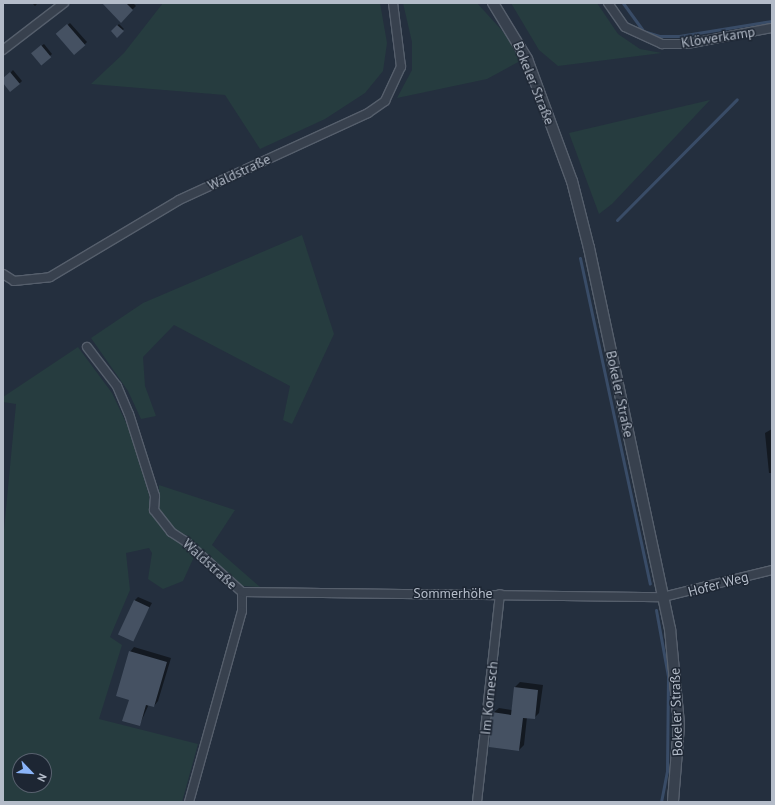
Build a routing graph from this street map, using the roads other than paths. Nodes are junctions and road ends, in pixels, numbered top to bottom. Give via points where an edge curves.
1 (64, 3) edge
2 (393, 3) edge
3 (493, 3) edge
4 (608, 3) edge
5 (772, 28) edge
6 (3, 50) edge
7 (3, 274) edge
8 (87, 347) dead end
9 (772, 570) edge
10 (242, 592) junction
11 (500, 594) junction
12 (663, 597) junction
13 (189, 802) edge
14 (477, 802) edge
15 (672, 802) edge

1 - 6 street
2 - 7 street, Waldstraße via 401,67 385,101 368,113 179,200 50,277 14,281
3 - 12 street, Bokeler Straße via 527,59 579,203
4 - 5 street, Klöwerkamp via 625,27 662,44 688,44
8 - 10 street, Waldstraße via 117,386 155,496 154,510 171,532 186,541
9 - 12 street, Hofer Weg
10 - 11 street, Sommerhöhe
10 - 13 street, Waldstraße via 242,611
11 - 12 street, Sommerhöhe
11 - 14 street, Im Kornesch
12 - 15 street, Bokeler Straße via 679,718

